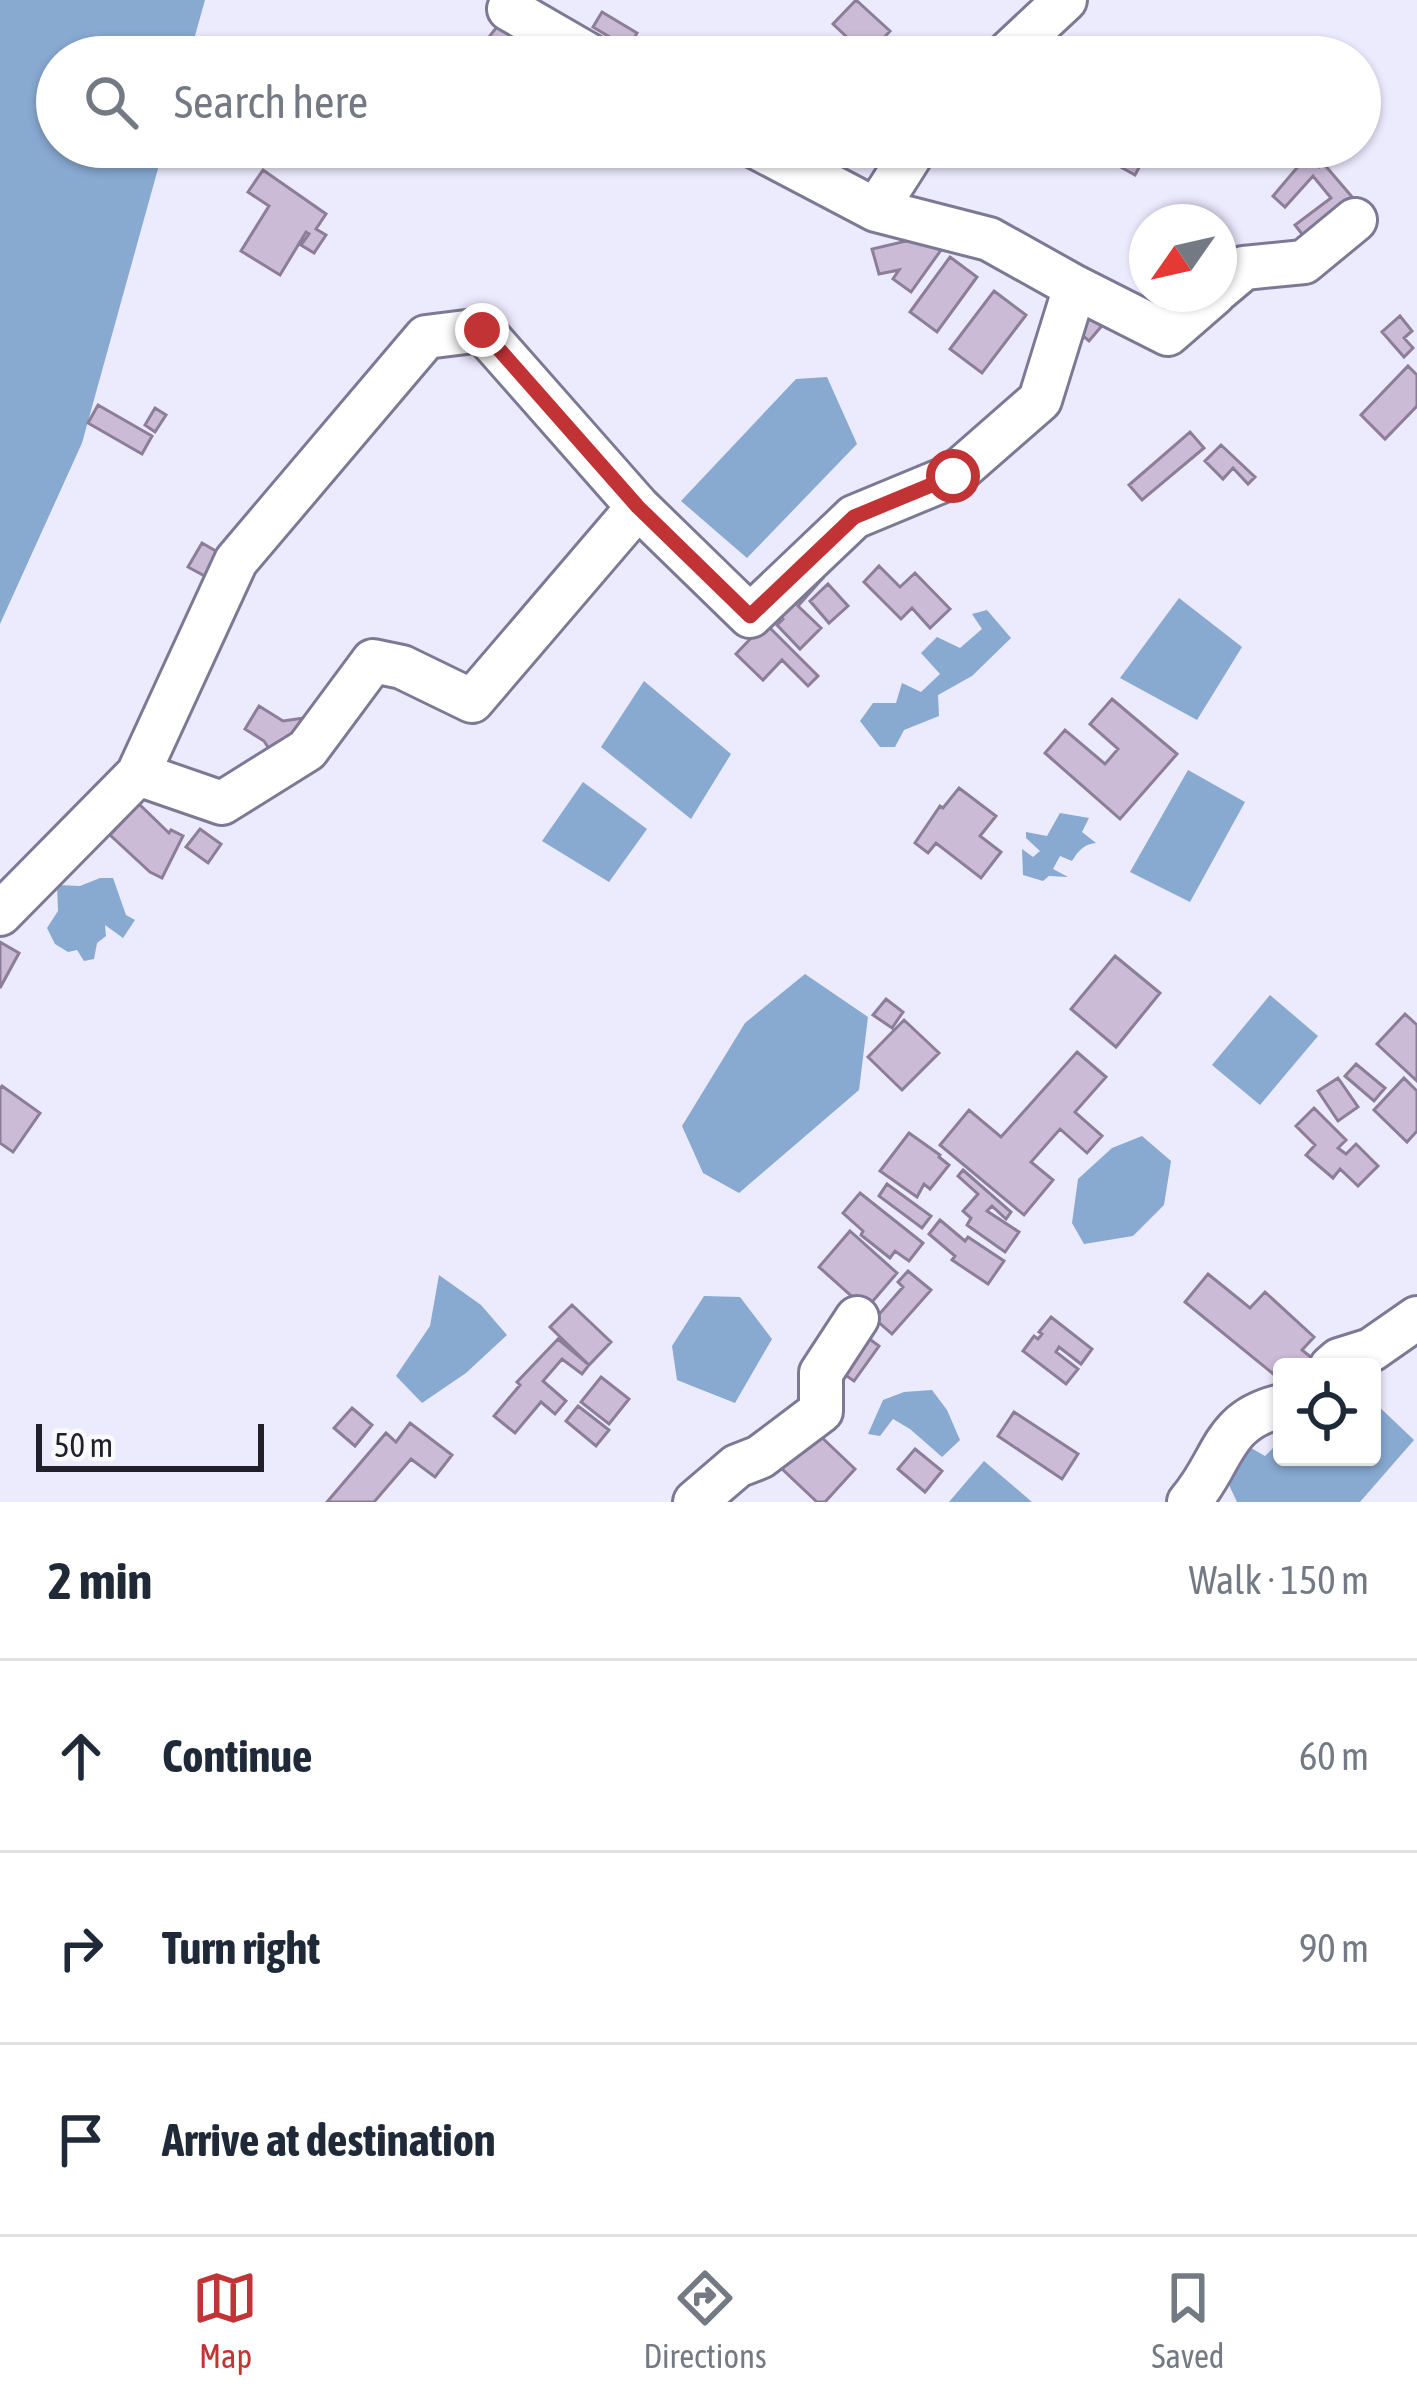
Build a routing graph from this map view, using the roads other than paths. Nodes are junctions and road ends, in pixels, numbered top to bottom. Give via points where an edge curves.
1 (1065, 0) edge
2 (509, 9) dead end
3 (556, 36) edge
4 (1026, 36) edge
5 (795, 168) edge
6 (903, 168) edge
7 (876, 211) junction
8 (1355, 220) dead end
9 (1237, 274) edge
10 (1075, 287) junction
11 (1193, 312) edge
12 (638, 507) junction
13 (139, 774) junction
14 (0, 914) edge
15 (857, 1318) dead end
16 (1417, 1318) edge
17 (1345, 1358) edge
18 (1273, 1408) edge
19 (695, 1502) edge
20 (1189, 1502) edge

1 - 4 street
2 - 3 street
5 - 7 street
6 - 7 street
7 - 10 street via 989,238
8 - 9 street via 1304,262
10 - 11 street via 1168,334
10 - 12 street via 1040,400 953,476 854,517 750,616
12 - 13 street via 472,701 373,661 307,750 222,803
12 - 13 street via 482,330 426,337 236,561
13 - 14 street
15 - 19 street via 821,1373 820,1411
16 - 17 street
18 - 20 street via 1233,1429

